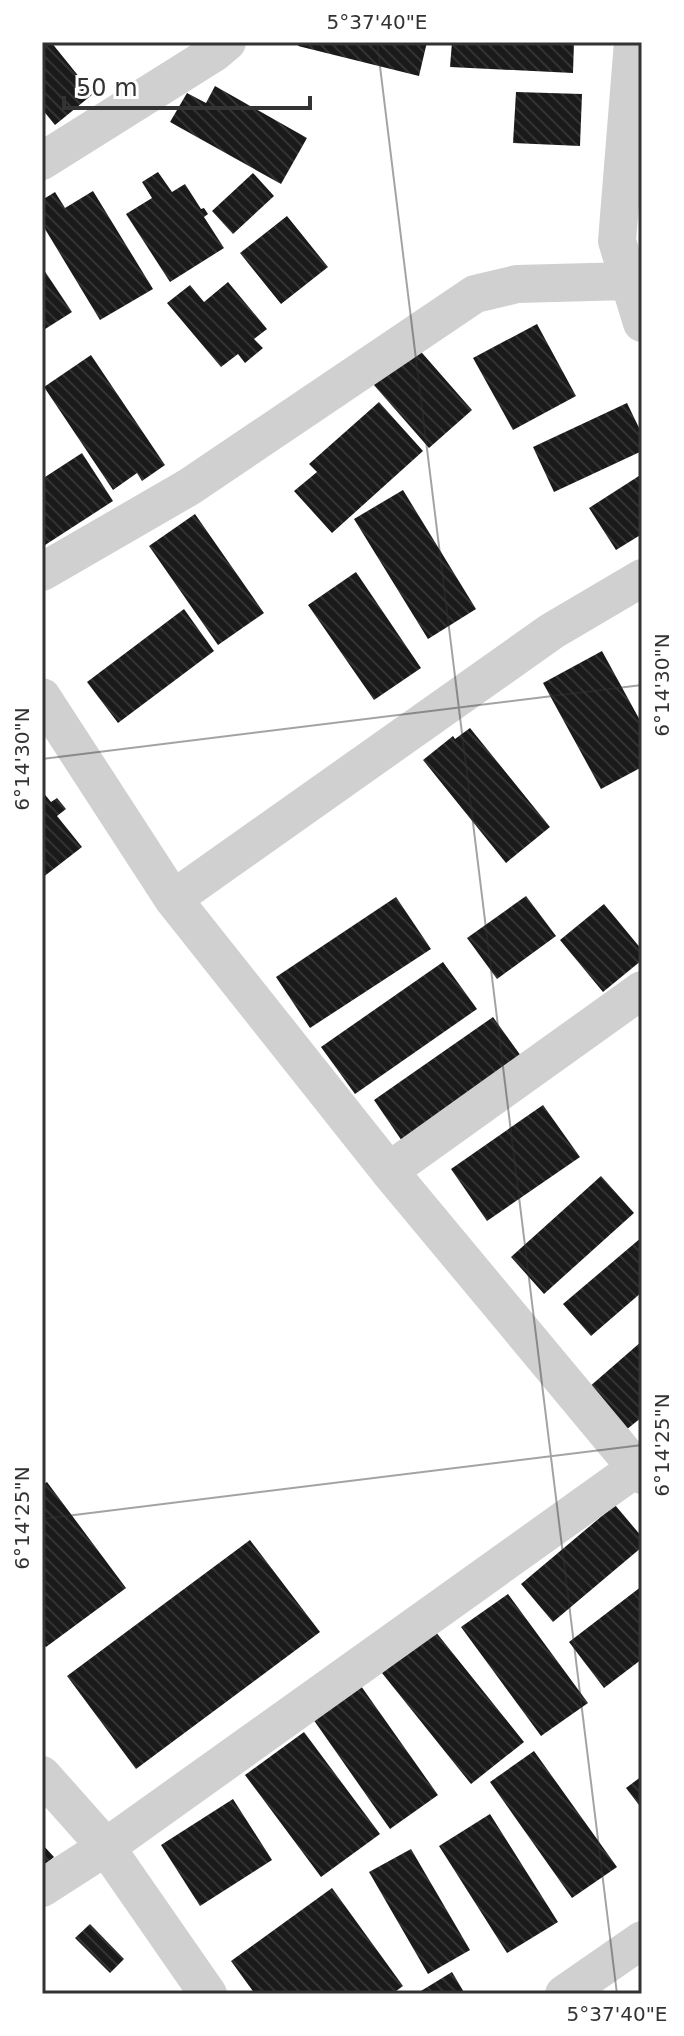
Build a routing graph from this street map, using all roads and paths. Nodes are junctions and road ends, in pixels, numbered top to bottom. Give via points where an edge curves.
1 (227, 42) edge
2 (633, 42) edge
3 (42, 161) edge
4 (629, 281) junction
5 (642, 323) edge
6 (42, 572) edge
7 (642, 578) edge
8 (42, 697) edge
9 (173, 899) junction
10 (642, 990) edge
11 (389, 1171) junction
12 (640, 1469) edge
13 (42, 1775) edge
14 (106, 1847) junction
15 (42, 1888) edge
16 (642, 1940) edge
17 (208, 1994) edge
18 (564, 1994) edge

1 - 3 street
2 - 4 street via 617,241
4 - 5 street
4 - 6 street via 517,284 475,294 189,487
7 - 9 street via 552,631
8 - 9 street
9 - 11 street
10 - 11 street
11 - 12 street
12 - 14 street
13 - 14 street
14 - 15 street
14 - 17 street
16 - 18 street

